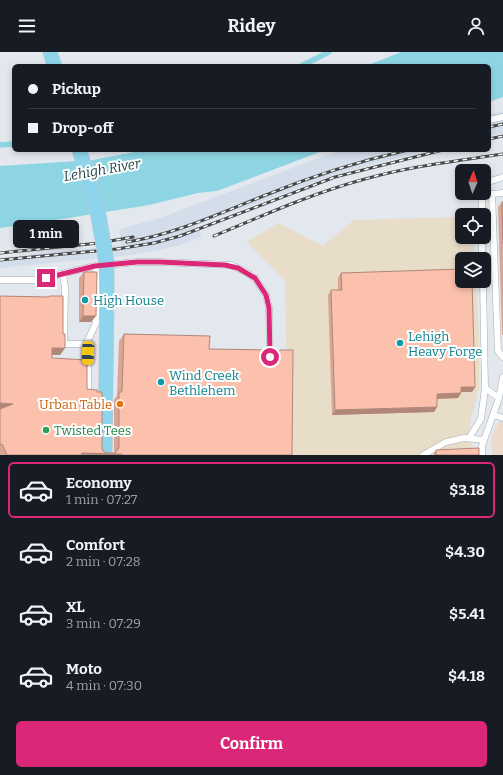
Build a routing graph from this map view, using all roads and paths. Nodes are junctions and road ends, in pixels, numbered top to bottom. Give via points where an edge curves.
1 (47, 52) edge
2 (53, 52) edge
3 (50, 64) edge
4 (57, 64) edge
5 (503, 117) edge
6 (491, 120) edge
7 (77, 152) edge
8 (84, 152) edge
9 (503, 177) edge
10 (491, 181) edge
11 (503, 193) edge
12 (492, 194) joint
13 (95, 266) junction
14 (63, 274) junction
15 (0, 280) edge
16 (482, 288) edge
17 (88, 344) junction
18 (270, 357) edge
19 (503, 357) edge
20 (80, 363) edge
21 (87, 363) junction
22 (503, 377) edge
23 (485, 388) junction
24 (88, 392) edge
25 (499, 398) junction
26 (493, 415) junction
27 (503, 418) edge
28 (470, 438) junction
29 (484, 440) junction
30 (102, 455) edge
31 (108, 455) edge
32 (423, 455) edge
33 (482, 455) edge

1 - 3 main road
2 - 4 main road
5 - 6 street
7 - 30 main road, bridge via 95,216 103,263
8 - 31 main road, bridge via 102,215 110,262
9 - 10 street
11 - 12 street
12 - 19 street via 498,351
13 - 14 street
13 - 17 street via 96,323
13 - 18 street via 160,262 225,265 246,272 258,282 266,295
14 - 15 street via 36,280
14 - 17 street via 64,344
16 - 23 street
17 - 21 street
20 - 21 street
21 - 24 street
22 - 25 street
23 - 25 street
23 - 28 street via 481,419
25 - 26 street
26 - 27 street
26 - 29 street
28 - 29 street
28 - 32 street via 446,442
29 - 33 street

